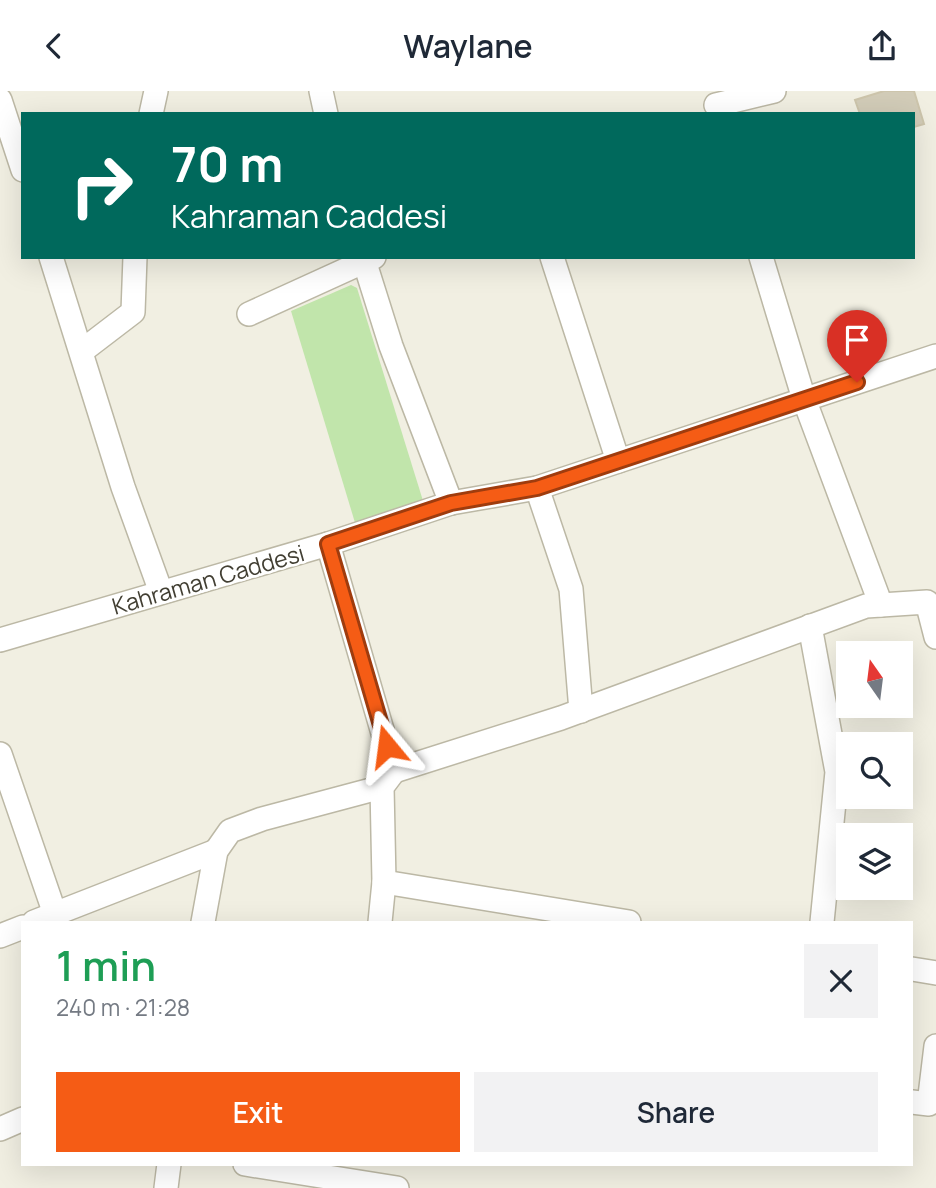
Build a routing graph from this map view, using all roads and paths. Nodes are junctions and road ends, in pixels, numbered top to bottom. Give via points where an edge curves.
1 (156, 91) edge
2 (321, 91) edge
3 (774, 91) edge
4 (0, 100) edge
5 (716, 103) edge
6 (151, 112) edge
7 (326, 112) edge
8 (21, 164) edge
9 (52, 259) edge
10 (135, 259) edge
11 (365, 259) edge
12 (367, 259) edge
13 (553, 259) edge
14 (762, 259) edge
15 (249, 314) dead end
16 (82, 351) junction
17 (936, 356) edge
18 (804, 398) junction
19 (618, 461) junction
20 (537, 488) junction
21 (451, 503) junction
22 (328, 544) junction
23 (161, 592) junction
24 (881, 605) junction
25 (810, 627) junction
26 (2, 632) edge
27 (936, 637) edge
28 (580, 711) junction
29 (0, 754) edge
30 (388, 779) junction
31 (216, 851) junction
32 (384, 882) junction
33 (55, 914) junction
34 (37, 921) edge
35 (203, 921) edge
36 (380, 921) edge
37 (623, 921) edge
38 (822, 921) edge
39 (21, 928) edge
40 (0, 936) edge
41 (913, 969) edge
42 (936, 973) edge
43 (936, 1046) edge
44 (913, 1102) edge
45 (21, 1120) edge
46 (0, 1129) edge
47 (169, 1166) edge
48 (261, 1166) edge
49 (354, 1178) edge
50 (166, 1188) edge
51 (397, 1188) edge

1 - 6 street
2 - 7 street
3 - 5 street
4 - 8 street
9 - 16 street
10 - 16 street via 133,312
11 - 15 street
12 - 21 street via 391,346
13 - 19 street
14 - 18 street
16 - 23 street
17 - 18 street, Kahraman Caddesi
18 - 19 street, Kahraman Caddesi
18 - 24 street
19 - 20 street, Kahraman Caddesi
20 - 21 street, Kahraman Caddesi
20 - 28 street via 571,589
21 - 22 street, Kahraman Caddesi
22 - 23 street, Kahraman Caddesi
22 - 30 street
23 - 26 street, Kahraman Caddesi
24 - 25 street
24 - 27 street via 928,602
25 - 28 street
25 - 38 street via 837,772
28 - 30 street
29 - 33 street
30 - 31 street via 230,831
30 - 32 street
31 - 33 street
31 - 35 street
32 - 36 street
32 - 37 street
33 - 34 street
39 - 40 street
41 - 42 street
43 - 44 street via 929,1104
45 - 46 street
47 - 50 street
48 - 49 street
49 - 51 street

